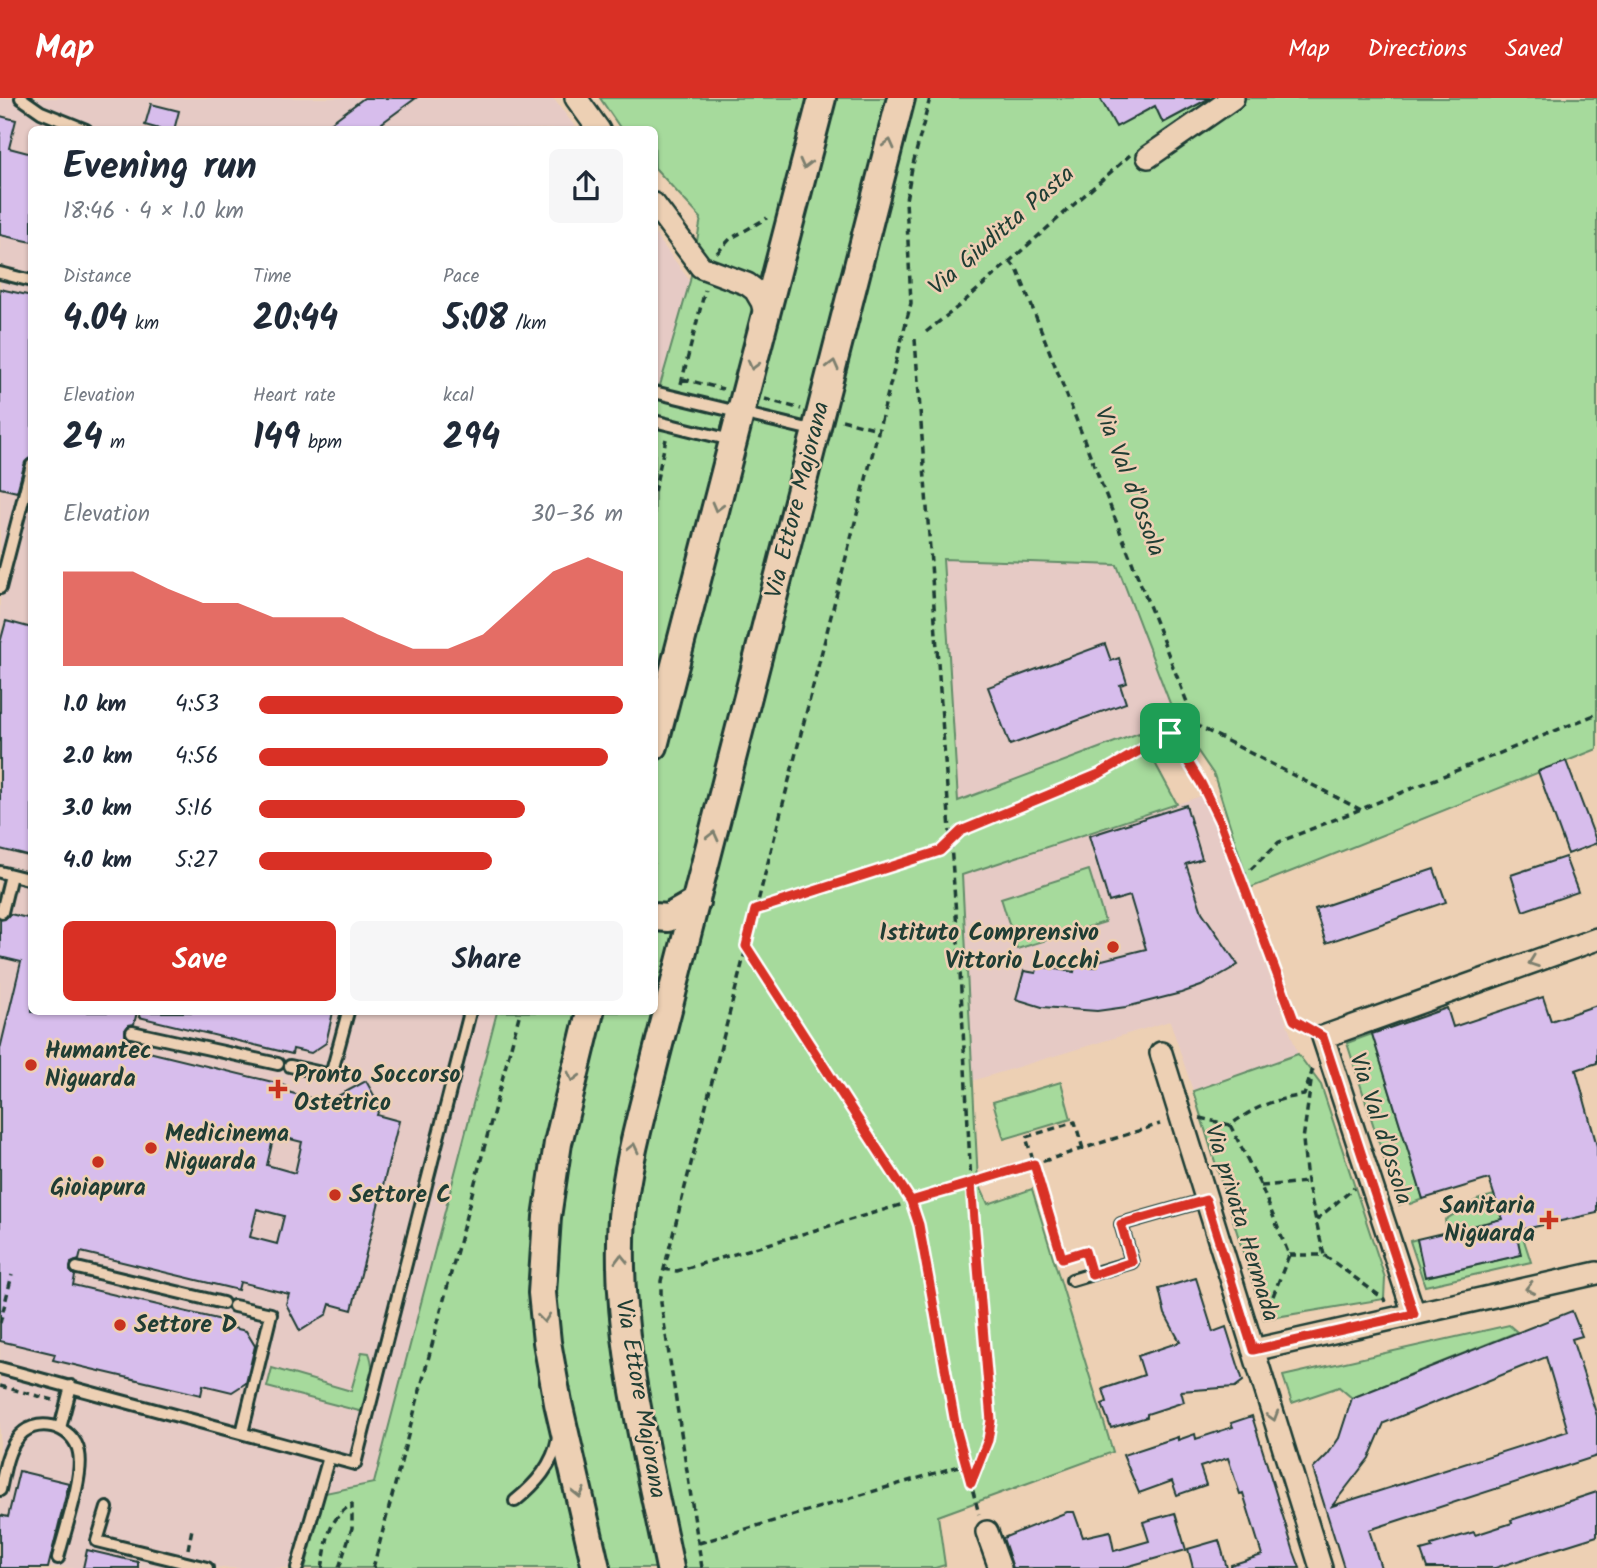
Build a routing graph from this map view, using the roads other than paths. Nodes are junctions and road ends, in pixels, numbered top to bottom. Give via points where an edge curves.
1 (21, 98) edge
2 (576, 98) edge
3 (822, 98) edge
4 (901, 98) edge
5 (1233, 98) edge
6 (76, 126) edge
7 (596, 126) edge
8 (1148, 157) dead end
9 (658, 209) edge
10 (780, 261) junction
11 (0, 273) edge
12 (28, 280) edge
13 (738, 281) junction
14 (766, 317) junction
15 (660, 393) edge
16 (743, 401) junction
17 (658, 422) edge
18 (818, 423) junction
19 (734, 440) junction
20 (28, 479) edge
21 (3, 566) edge
22 (0, 588) edge
23 (658, 731) edge
24 (5, 874) edge
25 (28, 879) edge
26 (696, 902) junction
27 (2, 912) dead end
28 (658, 917) edge
29 (1597, 939) edge
30 (347, 1015) edge
31 (469, 1015) edge
32 (589, 1015) edge
33 (132, 1032) dead end
34 (1161, 1053) dead end
35 (1206, 1200) junction
36 (77, 1268) dead end
37 (1597, 1273) edge
38 (1072, 1280) dead end
39 (1414, 1314) junction
40 (1253, 1350) junction
41 (0, 1368) edge
42 (71, 1386) junction
43 (562, 1422) junction
44 (60, 1428) junction
45 (242, 1433) junction
46 (5, 1449) edge
47 (330, 1457) junction
48 (0, 1490) edge
49 (514, 1501) dead end
50 (107, 1508) dead end
51 (987, 1532) road end
52 (58, 1558) dead end
53 (207, 1568) edge
54 (297, 1568) edge
55 (596, 1568) edge
56 (670, 1568) edge
57 (1000, 1568) edge
58 (1321, 1568) edge

1 - 6 lane
2 - 7 street
3 -> 10 street
18 -> 4 street, Via Ettore Majorana
5 - 8 street
9 - 13 street via 701,267
10 - 13 street via 768,277
10 - 14 street
11 - 12 lane
13 - 14 street via 755,290
14 -> 16 street
15 - 16 lane
16 - 18 lane
16 - 19 street
17 - 19 lane
26 -> 18 street, Via Ettore Majorana
19 -> 23 street
20 - 21 lane
21 - 22 lane
24 - 25 lane
24 - 27 lane
26 - 28 street via 668,918
56 -> 26 street, Via Ettore Majorana via 627,1343 621,1246 632,1150
29 -> 39 street, Via Val d'Ossola via 1323,1037
30 - 33 lane via 331,1075
31 - 47 lane via 355,1464
32 -> 43 street via 558,1143 547,1217 542,1293
34 - 35 street, Via privata Hermada
35 - 38 lane via 1121,1224 1132,1262
35 - 40 street, Via privata Hermada
36 - 45 lane via 271,1314
37 -> 39 street
39 - 40 street
40 -> 58 street, Via privata Hermada
41 - 42 lane
42 - 44 lane
42 - 45 lane
43 - 49 lane via 555,1453 536,1483
43 -> 55 street
44 - 46 lane via 30,1428
44 - 52 lane via 72,1437 79,1452 79,1470
45 - 47 lane
46 - 48 lane
47 - 54 lane
50 - 53 lane via 97,1541
51 - 57 street

